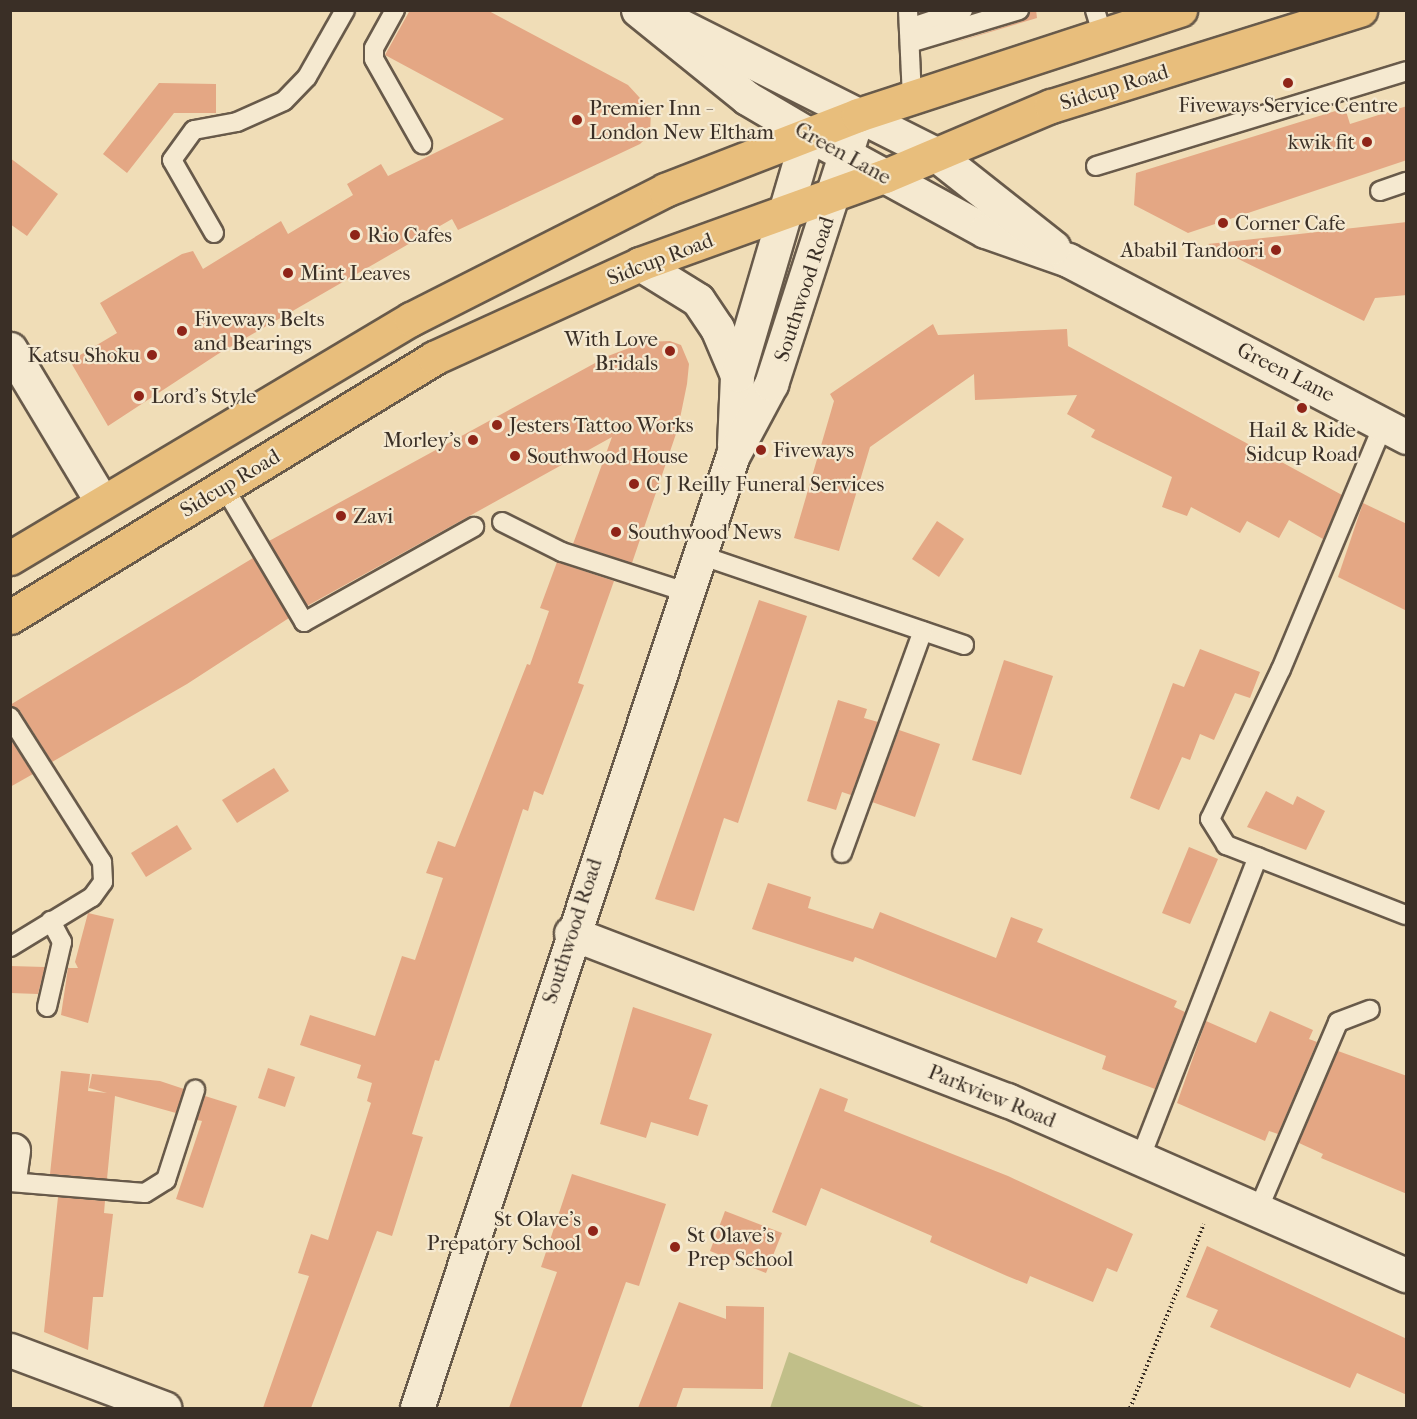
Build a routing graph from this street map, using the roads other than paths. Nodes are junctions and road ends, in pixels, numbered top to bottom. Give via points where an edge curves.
1 (345, 10) edge
2 (395, 10) edge
3 (638, 10) edge
4 (647, 10) edge
5 (963, 10) edge
6 (1180, 10) edge
7 (1360, 10) edge
8 (1015, 11) edge
9 (909, 21) edge
10 (1098, 22) edge
11 (1407, 71) edge
12 (912, 96) junction
13 (858, 115) junction
14 (808, 134) junction
15 (422, 144) dead end
16 (934, 153) junction
17 (847, 155) junction
18 (1096, 166) dead end
19 (885, 176) junction
20 (1407, 182) edge
21 (1380, 191) dead end
22 (835, 194) junction
23 (784, 212) junction
24 (214, 233) dead end
25 (1068, 260) junction
26 (640, 264) junction
27 (10, 349) edge
28 (737, 375) junction
29 (1395, 430) edge
30 (733, 455) junction
31 (224, 487) junction
32 (102, 502) junction
33 (502, 522) dead end
34 (474, 527) dead end
35 (700, 555) junction
36 (10, 558) edge
37 (686, 592) junction
38 (10, 617) edge
39 (923, 631) junction
40 (964, 645) dead end
41 (10, 717) edge
42 (842, 853) dead end
43 (1258, 857) junction
44 (1407, 915) edge
45 (51, 921) junction
46 (571, 933) junction
47 (10, 947) edge
48 (47, 1007) dead end
49 (1370, 1010) dead end
50 (195, 1090) dead end
51 (1140, 1159) junction
52 (10, 1182) edge
53 (1258, 1210) junction
54 (1407, 1275) edge
55 (10, 1350) edge
56 (164, 1408) edge
57 (417, 1408) edge

1 - 24 lane via 308,77 284,101 237,122 194,130 172,160
2 - 15 lane via 374,48 374,59
3 - 14 street, Green Lane via 747,98
4 - 13 street, Green Lane via 737,51
5 - 9 lane
6 - 10 highway
7 - 16 highway, Sidcup Road via 1051,106
8 - 9 lane
9 - 12 lane
10 - 12 highway
11 - 18 lane
12 - 13 highway
13 - 14 highway
13 - 16 street, Green Lane
13 - 17 street, Southwood Road
14 - 17 street, Green Lane
14 - 23 street, Southwood Road
14 - 32 highway via 665,190 411,319 159,473
16 - 19 highway, Sidcup Road
16 - 25 street, Green Lane
17 - 19 street, Green Lane
17 - 22 street, Southwood Road
19 - 22 highway, Sidcup Road
19 - 25 street, Green Lane via 985,231
20 - 21 lane
22 - 23 highway, Sidcup Road
22 - 30 street, Southwood Road via 771,384
23 - 26 highway, Sidcup Road
23 - 28 street, Southwood Road
25 - 29 street, Green Lane
26 - 28 street, Southwood Road via 698,300 717,327
26 - 31 highway, Sidcup Road via 434,358
27 - 32 street
28 - 30 street, Southwood Road
29 - 43 lane via 1210,819 1226,844
30 - 35 street, Southwood Road
31 - 34 lane via 304,622
31 - 38 highway, Sidcup Road
32 - 36 highway
33 - 37 lane via 562,552
35 - 37 street, Southwood Road
35 - 39 lane
37 - 46 street, Southwood Road
39 - 40 lane
39 - 42 lane
41 - 45 lane via 102,862 103,882 92,897
43 - 44 lane
43 - 51 lane
45 - 47 lane
45 - 48 lane via 62,942
46 - 51 street, Parkview Road via 1007,1100
46 - 57 street, Southwood Road
49 - 53 lane via 1338,1022
50 - 52 lane via 166,1180 145,1193
51 - 53 street, Parkview Road
53 - 54 street, Parkview Road
55 - 56 street

